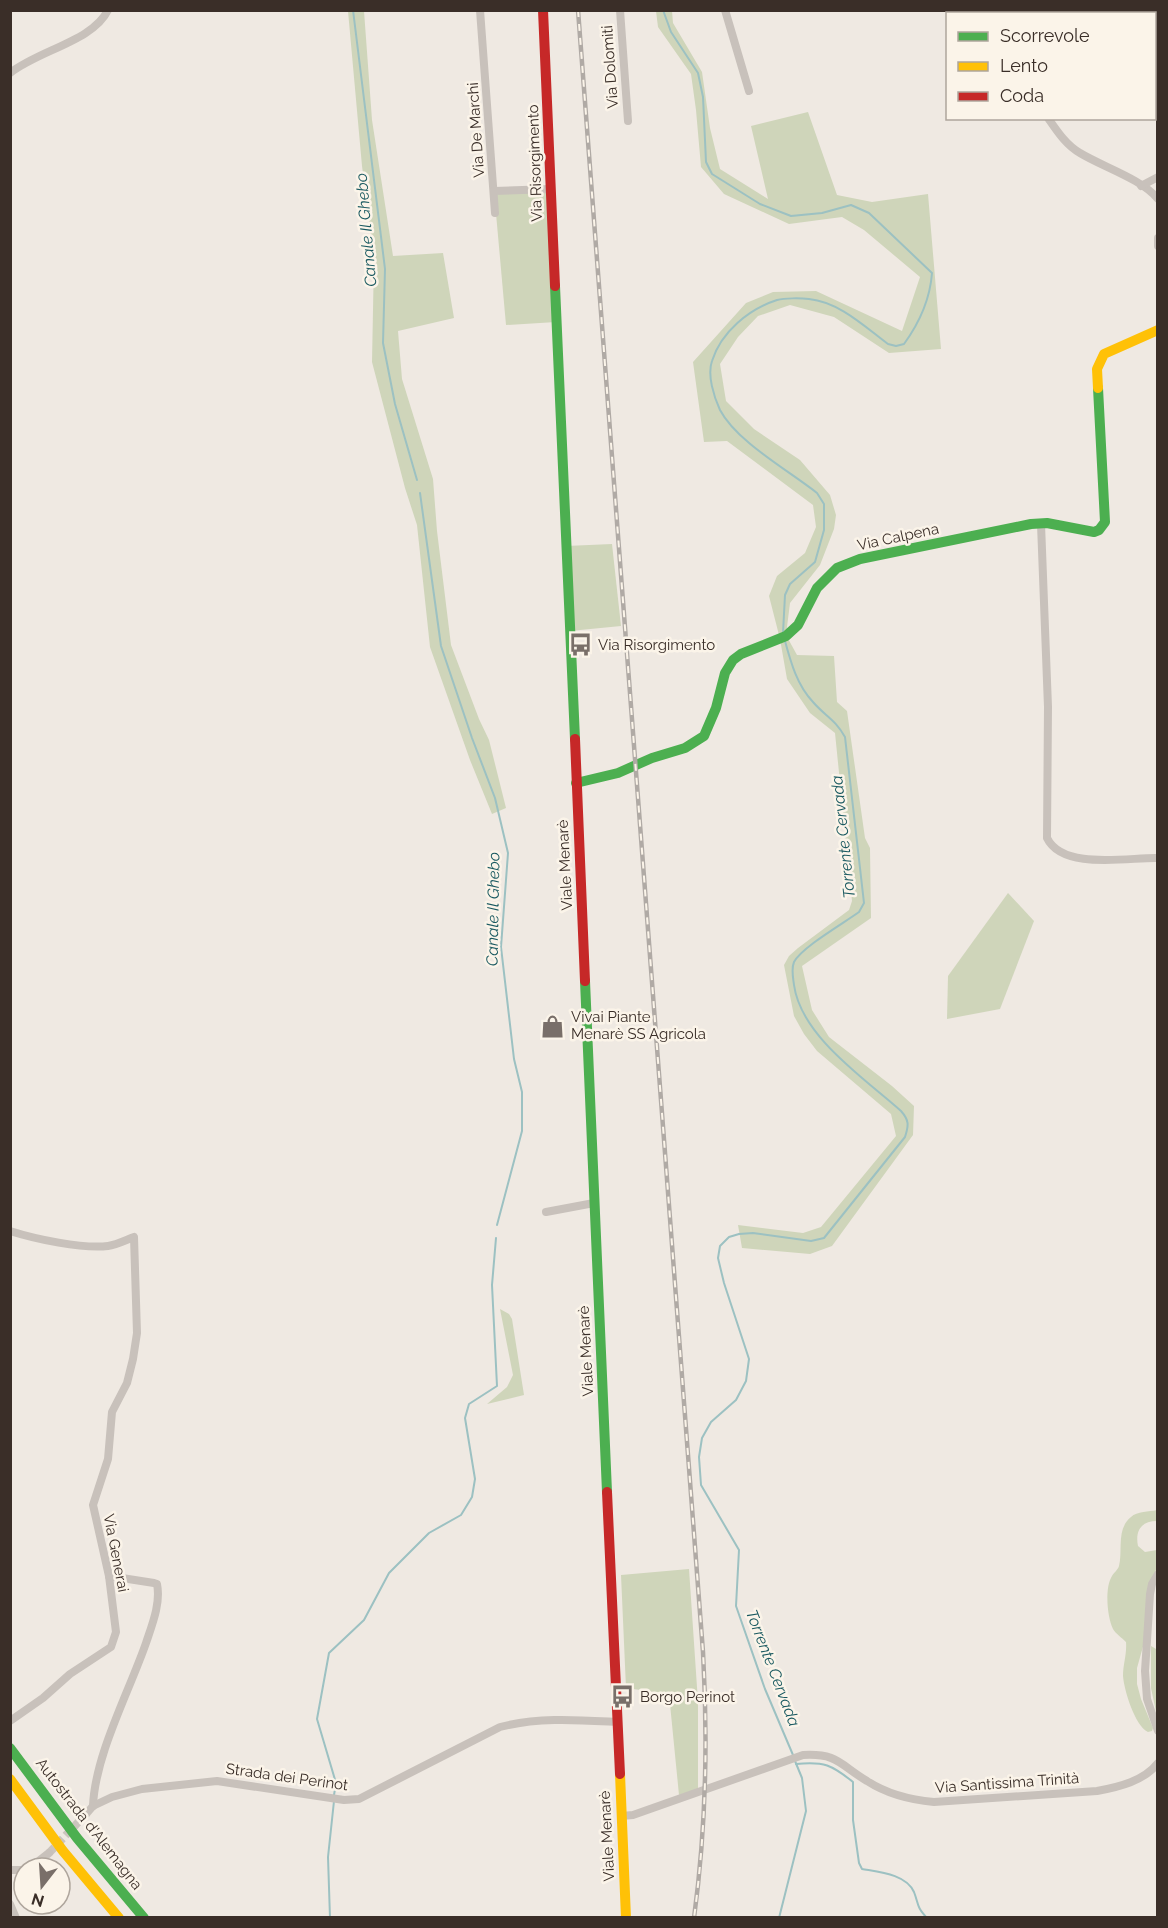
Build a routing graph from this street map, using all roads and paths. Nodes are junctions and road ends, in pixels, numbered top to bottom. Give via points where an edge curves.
1 (108, 10) edge
2 (480, 10) edge
3 (543, 10) edge
4 (620, 10) edge
5 (725, 10) edge
6 (10, 73) edge
7 (750, 91) dead end
8 (1049, 120) edge
9 (628, 121) dead end
10 (1158, 177) edge
11 (1141, 186) junction
12 (551, 189) junction
13 (494, 191) junction
14 (1158, 199) edge
15 (495, 213) dead end
16 (1158, 238) edge
17 (1158, 246) edge
18 (1158, 330) edge
19 (1041, 524) junction
20 (576, 783) junction
21 (1158, 858) edge
22 (594, 1203) junction
23 (546, 1212) dead end
24 (10, 1231) edge
25 (1158, 1574) edge
26 (109, 1576) junction
27 (13, 1719) edge
28 (617, 1722) junction
29 (1158, 1731) edge
30 (10, 1748) edge
31 (1158, 1763) edge
32 (10, 1779) edge
33 (93, 1806) junction
34 (87, 1813) tunnel mouth
35 (621, 1816) junction
36 (49, 1853) tunnel mouth
37 (45, 1856) edge
38 (10, 1904) edge
39 (16, 1917) edge
40 (119, 1917) edge
41 (144, 1917) edge
42 (626, 1917) edge

1 - 6 street via 89,33 39,54
2 - 13 street, Via De Marchi
3 - 12 main road, Via Risorgimento
4 - 9 street, Via Dolomiti
5 - 7 street
8 - 11 street via 1079,153
10 - 11 street
11 - 14 street
12 - 13 street, Via De Marchi
12 - 20 main road, Via Risorgimento
13 - 15 street
16 - 17 street
18 - 19 main road, Via Calpena via 1104,354 1097,369 1103,526 1094,532
19 - 20 main road, Via Calpena via 883,554 837,568 817,588 798,625 783,638 733,660 704,736 686,748 618,773
19 - 21 street via 1048,707 1047,838 1059,851 1089,859
20 - 22 main road, Viale Menarè
22 - 23 street
22 - 28 main road, Viale Menarè
24 - 26 street, Via Generai via 108,1246 134,1237 137,1333 127,1383 112,1412 108,1459 93,1505
25 - 29 street via 1150,1594 1145,1671 1147,1699
26 - 27 street, Via Generai via 116,1632 111,1647
26 - 33 street via 154,1583 158,1592 153,1623 106,1750
28 - 33 street, Strada dei Perinot via 553,1719 500,1727 359,1799 217,1781 142,1789
28 - 35 main road, Viale Menarè
30 - 41 main road, Autostrada d'Alemagna via 77,1838
31 - 35 street, Via Santissima Trinità via 1121,1787 934,1802 911,1800 884,1790 841,1761 813,1754
32 - 40 main road via 63,1851
33 - 34 street, Strada dei Perinot
35 - 42 main road, Viale Menarè
36 - 37 street
38 - 39 street

